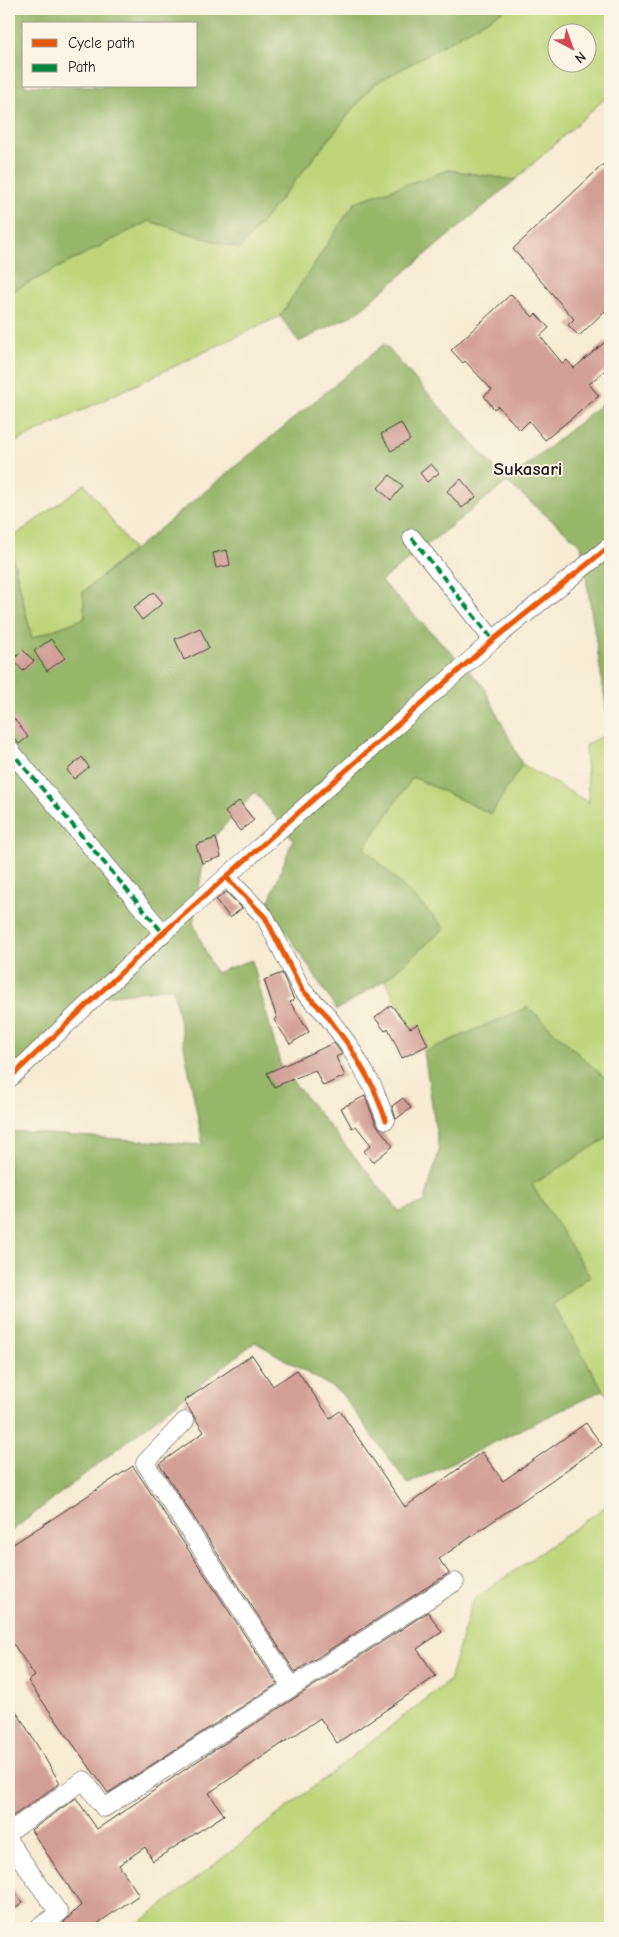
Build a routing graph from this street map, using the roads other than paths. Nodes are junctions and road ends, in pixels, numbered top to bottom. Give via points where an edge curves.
1 (412, 538) dead end
2 (610, 546) edge
3 (492, 640) junction
4 (9, 749) edge
5 (226, 877) junction
6 (162, 933) junction
7 (9, 1080) edge
8 (386, 1120) dead end
9 (185, 1421) dead end
10 (455, 1582) dead end
11 (292, 1687) junction
12 (9, 1832) edge
13 (9, 1842) edge
14 (38, 1928) edge

1 - 3 street
2 - 3 street
3 - 5 street
4 - 6 street
5 - 6 street
5 - 8 street via 265,917 302,990 325,1013 350,1047 373,1087
6 - 7 street
9 - 11 street via 145,1463
10 - 11 street
11 - 12 street via 104,1808 84,1780
13 - 14 street via 60,1913

